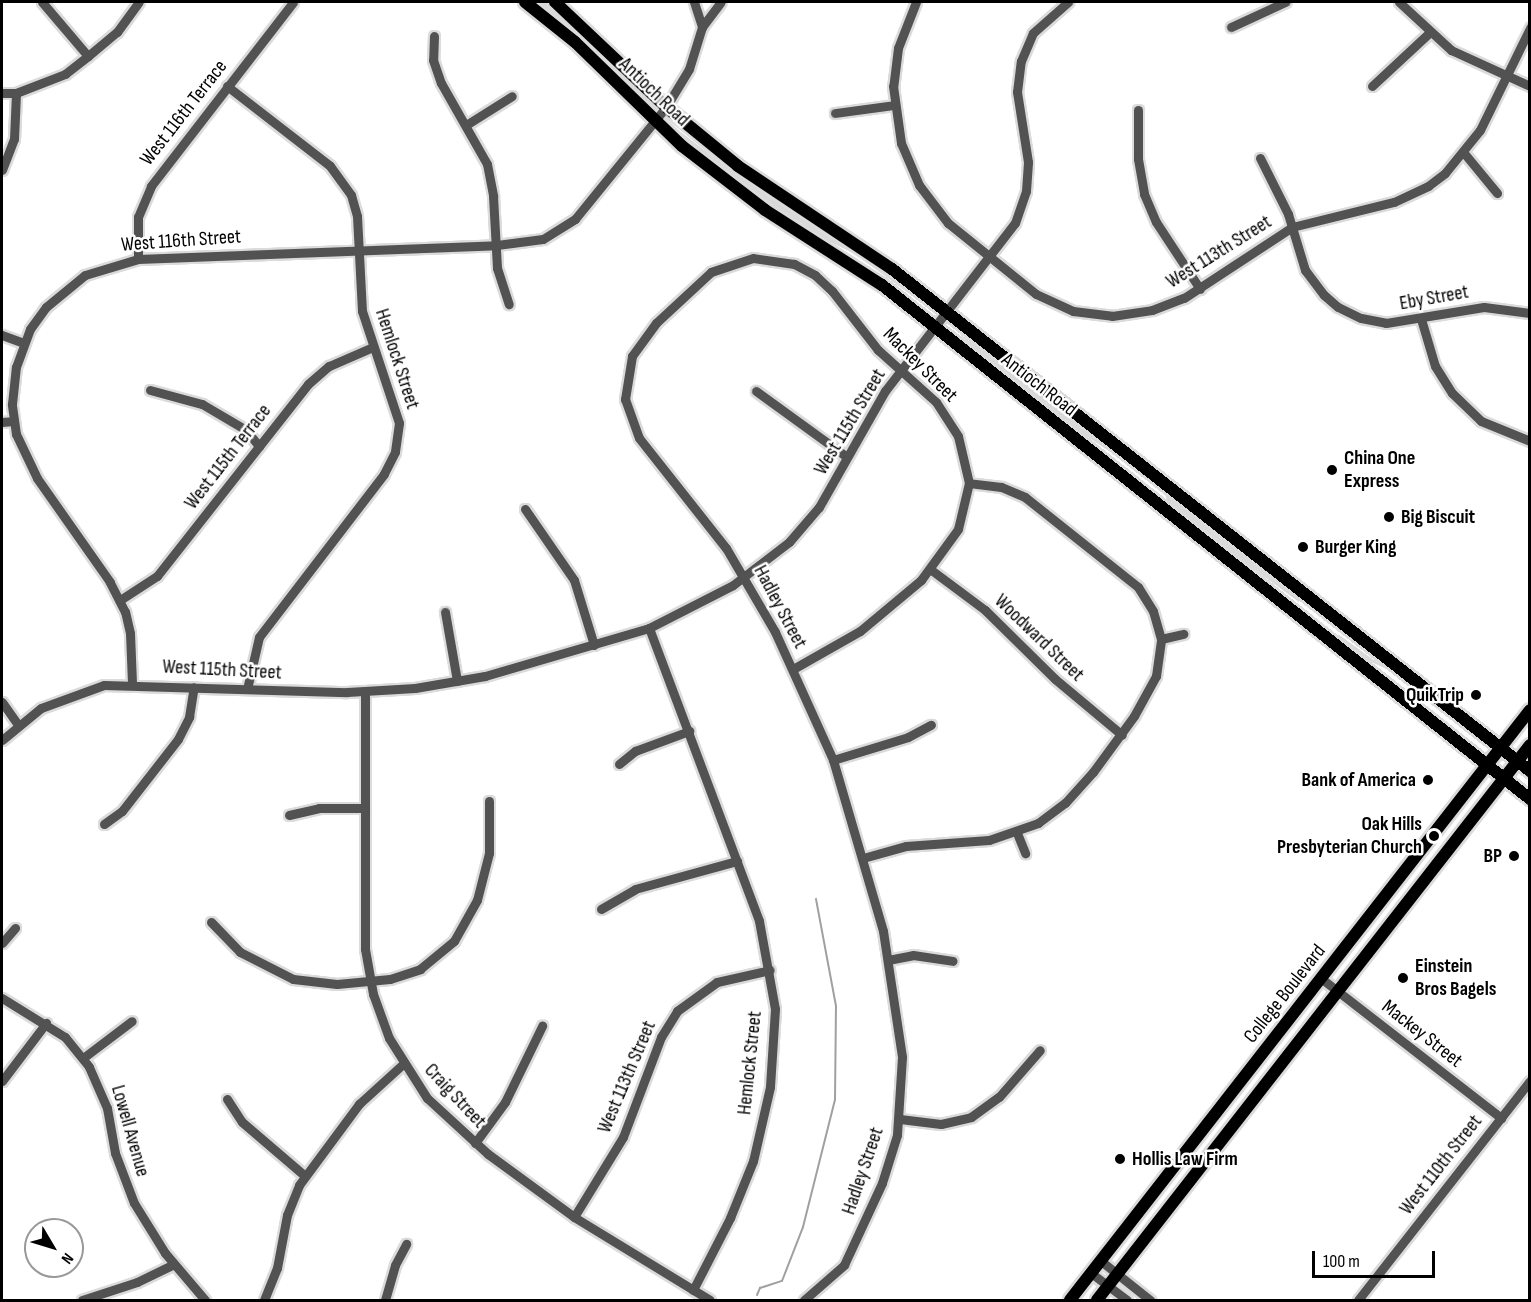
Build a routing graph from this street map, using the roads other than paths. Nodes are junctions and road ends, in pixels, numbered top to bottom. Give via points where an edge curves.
1 (42, 2) edge
2 (139, 2) edge
3 (293, 2) edge
4 (525, 2) edge
5 (555, 2) edge
6 (694, 2) edge
7 (721, 2) edge
8 (916, 2) edge
9 (1068, 2) edge
10 (1285, 2) edge
11 (1400, 2) edge
12 (702, 27) junction
13 (1231, 27) dead end
14 (1530, 28) edge
15 (1429, 33) junction
16 (434, 36) dead end
17 (88, 56) junction
18 (1507, 78) junction
19 (227, 86) junction
20 (1372, 86) dead end
21 (1530, 86) edge
22 (2, 93) edge
23 (16, 93) junction
24 (512, 96) dead end
25 (894, 105) junction
26 (666, 107) junction
27 (1138, 110) dead end
28 (835, 113) dead end
29 (654, 122) junction
30 (466, 125) junction
31 (1464, 153) junction
32 (1260, 158) dead end
33 (2, 170) edge
34 (1497, 193) dead end
35 (1292, 227) junction
36 (497, 245) junction
37 (359, 250) junction
38 (990, 258) junction
39 (138, 259) junction
40 (1200, 289) junction
41 (508, 304) dead end
42 (672, 305) joint
43 (946, 312) junction
44 (1530, 313) edge
45 (1421, 319) junction
46 (935, 327) junction
47 (2, 335) edge
48 (24, 343) junction
49 (373, 346) junction
50 (901, 370) junction
51 (150, 390) dead end
52 (756, 391) dead end
53 (14, 421) junction
54 (2, 422) edge
55 (1530, 441) edge
56 (259, 446) junction
57 (847, 457) junction
58 (969, 483) junction
59 (525, 509) dead end
60 (930, 569) junction
61 (744, 577) junction
62 (120, 600) junction
63 (445, 612) dead end
64 (649, 628) junction
65 (1183, 634) dead end
66 (1161, 639) junction
67 (594, 645) junction
68 (793, 669) junction
69 (457, 681) junction
70 (132, 684) junction
71 (194, 687) junction
72 (247, 689) junction
73 (365, 692) junction
74 (2, 702) edge
75 (1530, 710) edge
76 (18, 725) junction
77 (931, 725) dead end
78 (689, 731) junction
79 (1122, 735) junction
80 (2, 740) edge
81 (1530, 745) edge
82 (1500, 748) junction
83 (833, 760) junction
84 (1517, 761) junction
85 (619, 764) dead end
86 (1486, 765) junction
87 (1530, 771) edge
88 (1503, 779) junction
89 (1530, 799) edge
90 (489, 801) dead end
91 (364, 808) junction
92 (289, 815) dead end
93 (104, 824) dead end
94 (1017, 833) junction
95 (1025, 853) dead end
96 (863, 858) junction
97 (737, 861) junction
98 (601, 909) dead end
99 (211, 922) dead end
100 (15, 928) dead end
101 (2, 943) edge
102 (888, 960) junction
103 (953, 961) dead end
104 (770, 970) junction
105 (1322, 979) junction
106 (370, 981) junction
107 (1338, 992) junction
108 (2, 998) edge
109 (132, 1021) dead end
110 (46, 1023) junction
111 (542, 1026) dead end
112 (1040, 1050) dead end
113 (83, 1058) junction
114 (403, 1064) junction
115 (2, 1081) edge
116 (1530, 1081) edge
117 (227, 1099) dead end
118 (1501, 1118) junction
119 (900, 1119) junction
120 (475, 1143) junction
121 (305, 1176) junction
122 (574, 1217) junction
123 (406, 1244) dead end
124 (1101, 1261) junction
125 (174, 1264) junction
126 (1091, 1273) junction
127 (1118, 1275) junction
128 (1108, 1286) junction
129 (693, 1290) junction
130 (82, 1300) edge
131 (205, 1300) edge
132 (264, 1300) edge
133 (385, 1300) edge
134 (710, 1300) edge
135 (804, 1300) edge
136 (1070, 1300) edge
137 (1098, 1300) edge
138 (1128, 1300) edge
139 (1150, 1300) edge
140 (1358, 1300) edge

1 - 17 street
2 - 17 street via 117,32
3 - 19 street, West 116th Terrace
4 - 29 main road, Antioch Road via 575,42
5 - 26 main road, Antioch Road
6 - 12 street
7 - 12 street, West 116th Street
8 - 25 street via 898,48
9 - 38 street, West 115th Street via 1033,33 1021,61 1017,92 1028,182 1015,223
10 - 13 street
11 - 15 street
12 - 26 street, West 116th Street via 689,69
14 - 18 street, West 113th Street
15 - 18 street via 1472,63
15 - 20 street
16 - 30 street via 436,70
17 - 23 street via 64,74
18 - 21 street
18 - 31 street, West 113th Street
19 - 37 street, Hemlock Street via 338,175 354,202
19 - 39 street, West 116th Terrace via 151,186 138,217
22 - 23 street
23 - 33 street via 14,139
24 - 30 street
25 - 28 street via 854,107
25 - 38 street via 901,143 919,185 948,223
26 - 29 street, West 116th Street
26 - 43 main road, Antioch Road via 774,194 872,255
27 - 40 street via 1144,194 1155,222
29 - 36 street, West 116th Street via 564,229 536,242
29 - 46 main road, Antioch Road via 750,199 864,271
30 - 36 street via 480,147 492,181
31 - 34 street
31 - 35 street, West 113th Street via 1413,195
32 - 35 street, Eby Street
35 - 40 street, West 113th Street
35 - 45 street, Eby Street via 1305,270 1324,296 1338,307 1377,322
36 - 37 street, West 116th Street
36 - 41 street via 497,268
37 - 39 street, West 116th Street
37 - 49 street, Hemlock Street via 362,311
38 - 40 street, West 113th Street via 1045,299 1092,315 1152,310
38 - 43 street, West 115th Street
39 - 48 street, West 116th Street via 104,267 62,291 39,316
42 - 50 street, Mackey Street via 703,277 727,264 753,258 778,259 802,267 822,280 878,350
42 - 61 street, Hadley Street via 633,356 625,387 627,410 639,438 706,519
43 - 46 street, West 115th Street
43 - 82 main road, Antioch Road
44 - 45 street, Eby Street via 1484,307
45 - 55 street via 1435,366 1452,393 1481,421
46 - 50 street, West 115th Street
46 - 86 main road, Antioch Road
47 - 48 street
48 - 53 street, West 116th Street via 13,385
49 - 56 street, West 115th Terrace via 320,372
49 - 72 street, Hemlock Street via 397,409 395,452 384,474 266,626 253,653
50 - 57 street, West 115th Street via 874,407
50 - 58 street, Mackey Street via 936,402 949,420 965,455
51 - 56 street via 202,404 246,430
52 - 57 street
53 - 54 street
53 - 62 street, West 116th Street via 27,462
56 - 62 street, West 115th Terrace via 157,576
57 - 61 street, West 115th Street via 830,491 803,527
58 - 60 street via 958,529
58 - 66 street via 1017,493 1077,535 1138,587 1153,611
59 - 67 street via 574,580
60 - 68 street via 909,592 860,631
60 - 79 street, Woodward Street via 985,610 1055,679
61 - 64 street, West 115th Street via 705,602
61 - 68 street, Hadley Street
62 - 70 street, West 116th Street via 130,633
63 - 69 street
64 - 67 street, West 115th Street
64 - 78 street, Hemlock Street
65 - 66 street
66 - 79 street via 1156,676
67 - 69 street, West 115th Street
68 - 83 street, Hadley Street
69 - 73 street, West 115th Street
70 - 71 street, West 115th Street
70 - 76 street, West 115th Street via 104,685 60,698
71 - 72 street, West 115th Street
71 - 93 street via 189,717 178,739 122,811
72 - 73 street, West 115th Street
73 - 91 street, Craig Street
74 - 76 street
75 - 82 main road, College Boulevard
76 - 80 street, West 115th Street
77 - 83 street via 908,737
78 - 85 street via 635,751
78 - 97 street, Hemlock Street
79 - 94 street via 1065,803
81 - 84 main road, College Boulevard
82 - 84 main road, Antioch Road
82 - 86 main road, College Boulevard
83 - 96 street, Hadley Street
84 - 87 main road, Antioch Road
84 - 88 main road, College Boulevard
86 - 88 main road, Antioch Road
86 - 105 main road, College Boulevard
88 - 89 main road, Antioch Road
88 - 107 main road, College Boulevard
90 - 106 street via 491,834 485,873 465,926 448,948 420,969
91 - 92 street via 319,808
91 - 106 street, Craig Street via 365,949
94 - 95 street
94 - 96 street via 989,840 906,846
96 - 102 street, Hadley Street
97 - 98 street via 635,889
97 - 104 street, Hemlock Street via 759,921
99 - 106 street via 240,952 274,972 313,983
100 - 101 street
102 - 103 street via 913,955
102 - 119 street, Hadley Street via 902,1057
104 - 122 street, West 113th Street via 717,982 677,1011 661,1037 623,1137
104 - 129 street, Hemlock Street via 773,1049 761,1129 738,1200
105 - 107 street, Mackey Street
105 - 124 main road, College Boulevard
106 - 114 street, Craig Street via 379,1015
107 - 118 street, Mackey Street
107 - 127 main road, College Boulevard
108 - 110 street, Lowell Avenue
109 - 113 street
110 - 113 street, Lowell Avenue
110 - 115 street
111 - 120 street via 505,1102
112 - 119 street via 999,1097 971,1116 941,1124
113 - 125 street, Lowell Avenue via 107,1108 125,1184 144,1222
114 - 120 street, Craig Street via 427,1098
114 - 121 street via 359,1104
116 - 118 street, West 110th Street
117 - 121 street via 242,1122
118 - 140 street, West 110th Street
119 - 135 street, Hadley Street via 887,1169 855,1245 834,1277
120 - 122 street, Craig Street
121 - 132 street via 292,1199 277,1268
122 - 129 street, Craig Street
123 - 133 street via 395,1264
124 - 126 main road, College Boulevard
124 - 127 street
125 - 130 street via 137,1282
125 - 131 street, Lowell Avenue
126 - 128 street
126 - 136 main road, College Boulevard
127 - 128 main road, College Boulevard
127 - 139 street
128 - 137 main road, College Boulevard
128 - 138 street
129 - 134 street, Craig Street

